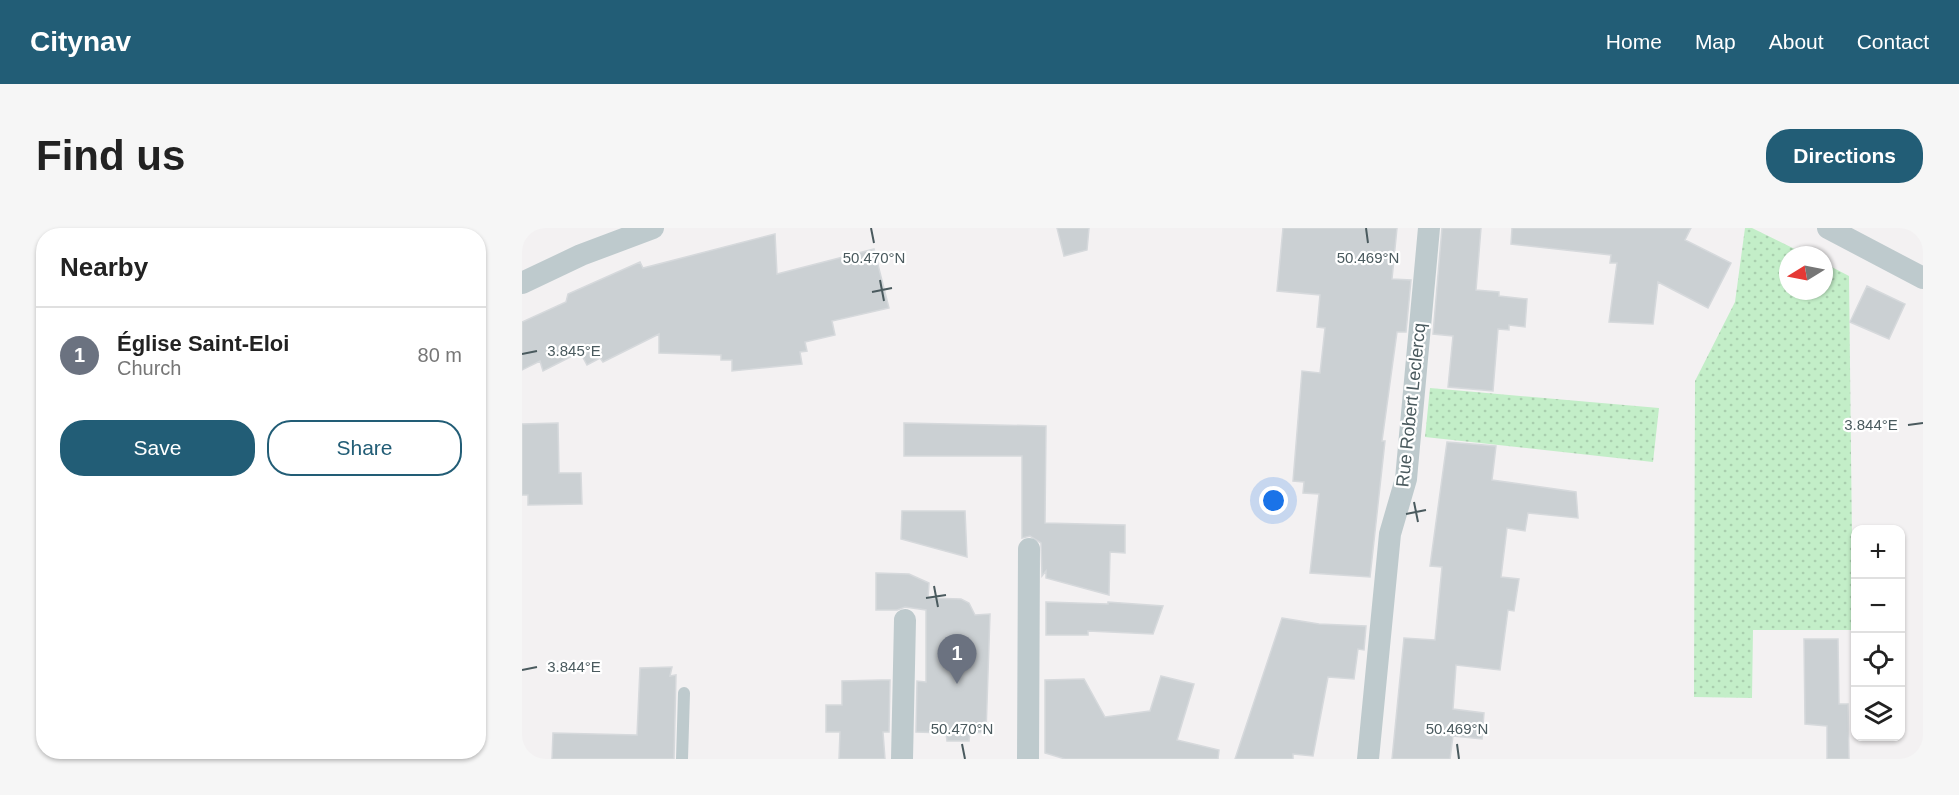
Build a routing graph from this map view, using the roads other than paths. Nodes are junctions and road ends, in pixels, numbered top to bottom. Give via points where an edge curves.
1 (653, 228) edge
2 (1429, 228) edge
3 (1828, 228) edge
4 (1923, 278) edge
5 (522, 283) edge
6 (1029, 549) dead end
7 (905, 620) dead end
8 (684, 693) dead end
9 (682, 759) edge
10 (903, 759) edge
11 (1028, 759) edge
12 (1368, 759) edge

1 - 5 street
2 - 12 street, Rue Robert Leclercq via 1406,479 1390,534
3 - 4 street
6 - 11 street
7 - 10 street
8 - 9 lane

